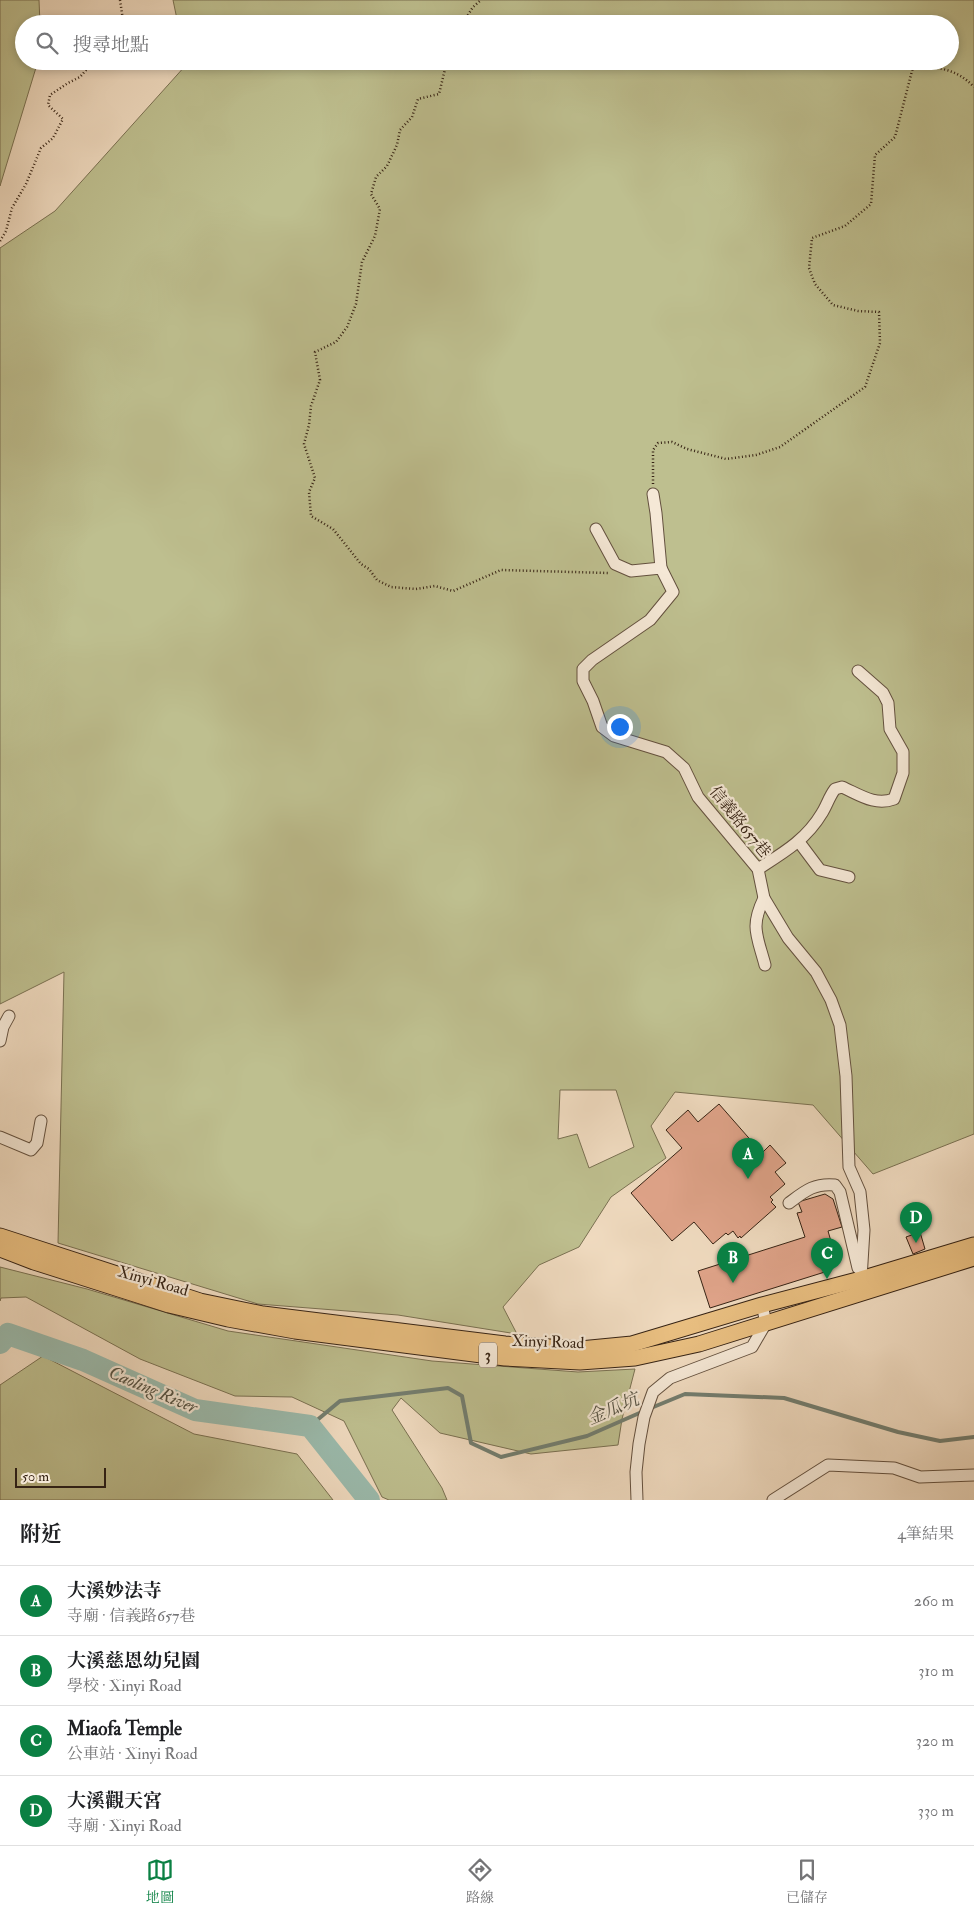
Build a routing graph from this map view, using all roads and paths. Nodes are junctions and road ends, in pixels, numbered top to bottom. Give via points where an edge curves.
1 (120, 0) edge
2 (481, 0) edge
3 (122, 15) edge
4 (468, 15) edge
5 (86, 70) edge
6 (445, 70) edge
7 (913, 70) edge
8 (946, 70) edge
9 (974, 87) edge
10 (0, 241) edge
11 (653, 494) joint
12 (596, 529) dead end
13 (661, 568) junction
14 (631, 571) junction
15 (858, 671) dead end
16 (799, 842) junction
17 (758, 869) junction
18 (849, 877) dead end
19 (764, 898) junction
20 (765, 965) dead end
21 (9, 1016) dead end
22 (0, 1041) edge
23 (41, 1121) dead end
24 (0, 1137) edge
25 (789, 1203) dead end
26 (0, 1236) edge
27 (974, 1245) edge
28 (0, 1249) edge
29 (974, 1258) edge
30 (863, 1286) junction
31 (762, 1305) junction
32 (766, 1323) junction
33 (974, 1475) edge
34 (636, 1500) edge
35 (773, 1500) edge

1 - 3 path
2 - 4 path
5 - 10 path via 50,95 48,104 62,119 53,138 42,148 12,208
6 - 14 path via 439,94 418,99 412,117 400,130 387,166 376,177 371,194 380,210 375,236 362,262 356,304 336,342 316,352 320,380 310,406 304,444 315,478 309,492 310,516 333,529 361,564 369,568 377,580 391,587 416,589 435,586 453,591 501,570
7 - 11 path via 895,137 875,155 871,204 845,226 812,238 809,268 815,284 833,305 879,312 880,343 865,387 780,447 756,455 726,459 672,442 658,443 653,450
8 - 9 path via 964,76
11 - 13 street
12 - 14 street via 615,564
13 - 14 street
13 - 17 street, 信義路657巷 via 673,592 650,620 592,660 583,669 583,681 602,727 614,736 666,752 684,768 698,797
15 - 16 street via 883,693 888,702 890,729 903,752 903,773 894,799 884,802 868,799 842,787 834,789 822,813
16 - 17 street
16 - 18 street via 820,870
17 - 19 street, 信義路657巷
19 - 20 street via 756,915 756,931
19 - 30 street, 信義路657巷 via 788,938 816,972 840,1025 846,1076 848,1167 860,1192 864,1230
21 - 22 street
23 - 24 street via 37,1144 31,1150
25 - 30 street via 804,1191 822,1184 835,1186 840,1192
26 - 31 main road, Xinyi Road / 3 via 200,1301 264,1314 505,1344 580,1349 632,1344
27 - 30 main road, Xinyi Road / 3
28 - 32 main road, Xinyi Road / 3 via 168,1305 228,1318 295,1332 505,1358 580,1362 635,1358 699,1344
29 - 30 main road, Xinyi Road / 3
30 - 31 main road, Xinyi Road / 3
30 - 32 main road, Xinyi Road / 3
31 - 32 street
32 - 34 street via 752,1347 670,1378 652,1392 638,1444
33 - 35 street via 920,1477 894,1468 828,1465

